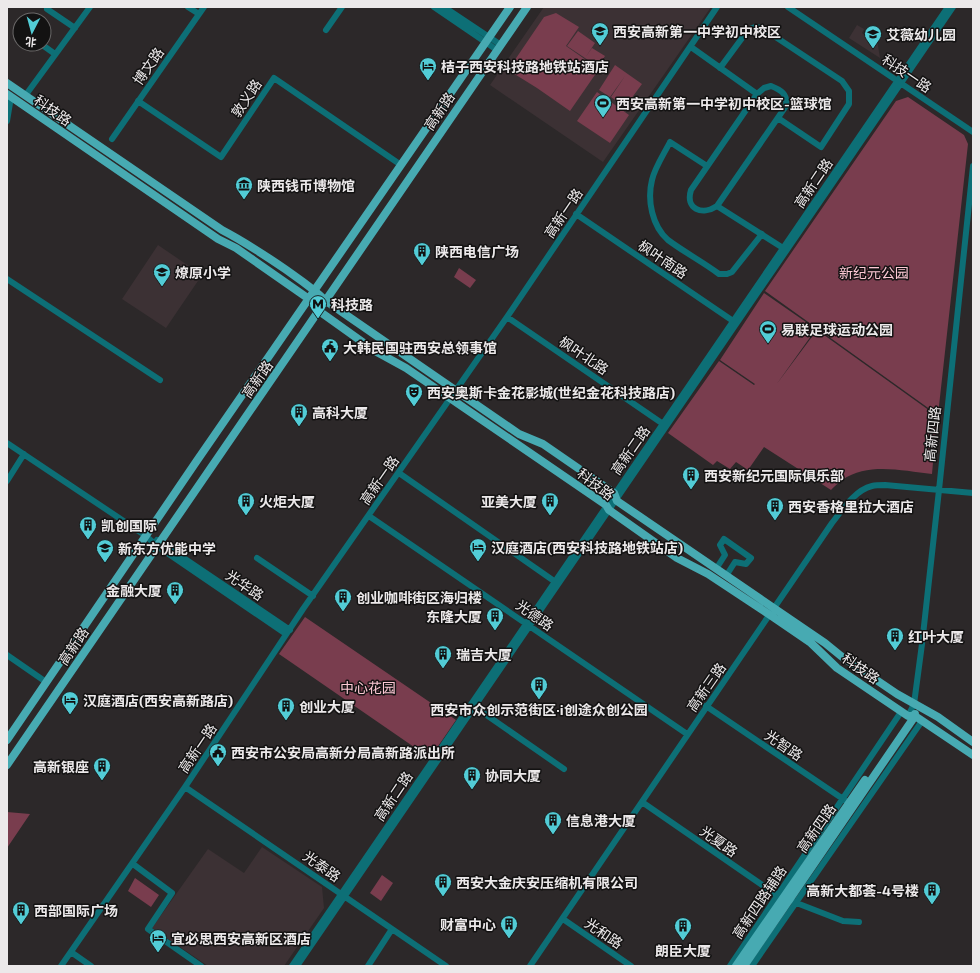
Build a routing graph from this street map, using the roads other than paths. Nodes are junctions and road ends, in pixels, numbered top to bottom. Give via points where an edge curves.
1 (90, 7) edge
2 (188, 7) edge
3 (204, 7) edge
4 (342, 7) edge
5 (434, 7) edge
6 (444, 7) edge
7 (510, 7) edge
8 (527, 7) edge
9 (717, 7) edge
10 (788, 7) edge
11 (948, 7) edge
12 (953, 7) edge
13 (47, 9) dead end
14 (199, 14) junction
15 (75, 28) junction
16 (326, 30) dead end
17 (487, 40) junction
18 (691, 47) junction
19 (499, 48) junction
20 (52, 52) edge
21 (56, 54) junction
22 (720, 68) junction
23 (7, 83) edge
24 (899, 83) junction
25 (757, 94) junction
26 (9, 96) edge
27 (26, 96) junction
28 (138, 101) junction
29 (778, 118) junction
30 (7, 121) edge
31 (973, 132) edge
32 (112, 139) dead end
33 (401, 165) junction
34 (707, 166) junction
35 (973, 166) edge
36 (717, 206) junction
37 (576, 214) junction
38 (762, 234) junction
39 (783, 248) junction
40 (7, 279) edge
41 (315, 290) junction
42 (309, 299) junction
43 (326, 301) junction
44 (319, 311) junction
45 (507, 317) junction
46 (735, 323) junction
47 (160, 380) dead end
48 (456, 390) junction
49 (451, 398) junction
50 (665, 425) junction
51 (7, 442) edge
52 (24, 454) junction
53 (399, 473) junction
54 (7, 481) edge
55 (940, 490) junction
56 (973, 493) edge
57 (616, 497) junction
58 (608, 508) junction
59 (369, 516) junction
60 (146, 536) junction
61 (158, 544) junction
62 (257, 558) dead end
63 (716, 569) junction
64 (726, 576) junction
65 (554, 581) junction
66 (313, 596) junction
67 (772, 612) junction
68 (527, 624) junction
69 (288, 632) junction
70 (7, 654) edge
71 (46, 682) junction
72 (914, 704) junction
73 (706, 706) junction
74 (475, 707) junction
75 (912, 716) junction
76 (687, 734) junction
77 (7, 740) edge
78 (973, 742) edge
79 (973, 755) edge
80 (7, 765) edge
81 (564, 769) dead end
82 (185, 787) junction
83 (846, 801) junction
84 (642, 802) junction
85 (133, 864) junction
86 (343, 895) junction
87 (786, 900) junction
88 (563, 919) junction
89 (859, 922) dead end
90 (392, 929) junction
91 (71, 952) junction
92 (61, 966) edge
93 (91, 966) edge
94 (201, 966) edge
95 (292, 966) edge
96 (298, 966) edge
97 (368, 966) edge
98 (446, 966) edge
99 (530, 966) edge
100 (631, 966) edge
101 (730, 966) edge
102 (736, 966) edge
103 (744, 966) edge
104 (752, 966) edge

1 - 15 street
2 - 14 street
3 - 14 street, 博文路
4 - 16 street
5 - 17 street
6 - 17 street
7 - 17 main road, 高新路
8 - 19 main road, 高新路
9 - 18 street, 高新一路
10 - 24 street, 科技一路
11 - 24 street, 高新二路
12 - 24 street, 高新二路
13 - 15 street
14 - 28 street, 博文路
15 - 21 street
17 - 19 street
17 - 33 main road, 高新路
18 - 22 street
18 - 37 street, 高新一路
19 - 43 main road, 高新路
20 - 21 street
21 - 27 street
22 - 25 street
22 - 29 street via 748,30 762,28 842,80 849,91 849,104 821,147
23 - 27 main road, 科技路
24 - 31 street, 科技一路
24 - 39 street, 高新二路
24 - 46 street, 高新二路
25 - 29 street via 771,86 785,94 786,106
25 - 34 street
26 - 30 street
26 - 42 main road, 科技路
27 - 41 main road, 科技路 via 222,230 248,243
28 - 32 street, 博文路
28 - 33 street, 敦义路 via 221,157 274,78
29 - 36 street
33 - 41 main road, 高新路
34 - 36 street via 691,190 690,201 694,208 702,211 710,211
34 - 38 street via 670,142 652,180 650,204 657,224 667,239 719,274 727,274 732,272
35 - 55 street, 高新四路
36 - 38 street
37 - 45 street, 高新一路
37 - 46 street, 枫叶南路
38 - 39 street
39 - 46 street, 高新二路
40 - 47 street
41 - 42 main road, 高新路
41 - 43 main road, 科技路
42 - 44 main road, 科技路
42 - 60 main road, 高新路
43 - 44 main road, 高新路
43 - 48 main road, 科技路
44 - 49 main road, 科技路 via 376,352 406,368
44 - 61 main road, 高新路
45 - 48 street, 高新一路
45 - 50 street, 枫叶北路
46 - 50 street, 高新二路
48 - 49 street, 高新一路
48 - 57 main road, 科技路 via 519,434 544,444
49 - 53 street, 高新一路
49 - 58 main road, 科技路
50 - 57 street, 高新二路
51 - 52 street, 光华路
52 - 54 street
52 - 60 street, 光华路
53 - 59 street, 高新一路
53 - 65 street
55 - 56 street, 高新三路
55 - 67 street, 高新三路 via 885,485 871,486 862,491 852,499 832,524
55 - 72 street, 高新四路
57 - 58 street, 高新二路
57 - 63 main road, 科技路
58 - 65 street, 高新二路
58 - 67 main road, 科技路 via 677,558
58 - 68 street, 高新二路
59 - 66 street, 高新一路
59 - 68 street, 光德路
60 - 61 street, 光华路
60 - 71 main road, 高新路
61 - 69 street, 光华路
61 - 80 main road, 高新路
62 - 66 street
63 - 64 main road, 科技路
63 - 64 street via 725,555 720,544 724,539 751,558 746,564 735,562
64 - 67 main road, 科技路
65 - 68 street, 高新二路
66 - 69 street, 高新一路
67 - 72 main road, 科技路 via 825,643 840,656
67 - 73 street, 高新三路
67 - 75 main road, 科技路 via 837,668
68 - 74 street, 高新二路
68 - 76 street, 光德路
68 - 86 street, 高新二路
69 - 82 street, 高新一路
70 - 71 street
71 - 77 main road, 高新路
72 - 75 main road, 高新四路
72 - 78 main road, 科技路 via 938,717
73 - 76 street, 高新三路
73 - 83 street, 光智路
74 - 81 street
74 - 86 street, 高新二路
75 - 79 main road, 科技路
75 - 83 main road, 高新四路
75 - 87 main road, 高新四路
76 - 84 street, 高新三路
82 - 85 street, 高新一路
82 - 86 street, 光泰路
83 - 87 main road, 高新四路
84 - 87 street, 光夏路
84 - 88 street, 高新三路
85 - 91 street, 高新一路
85 - 94 street via 172,893 148,929
86 - 90 street, 光泰路
86 - 95 street, 高新二路
86 - 96 street, 高新二路
87 - 89 street, 光夏路 via 843,921
87 - 101 street, 高新四路辅路
87 - 102 main road, 高新四路
87 - 103 main road, 高新四路
87 - 104 street
88 - 99 street, 高新三路
88 - 100 street, 光和路
90 - 97 street
90 - 98 street, 光泰路
91 - 92 street, 高新一路
91 - 93 street

